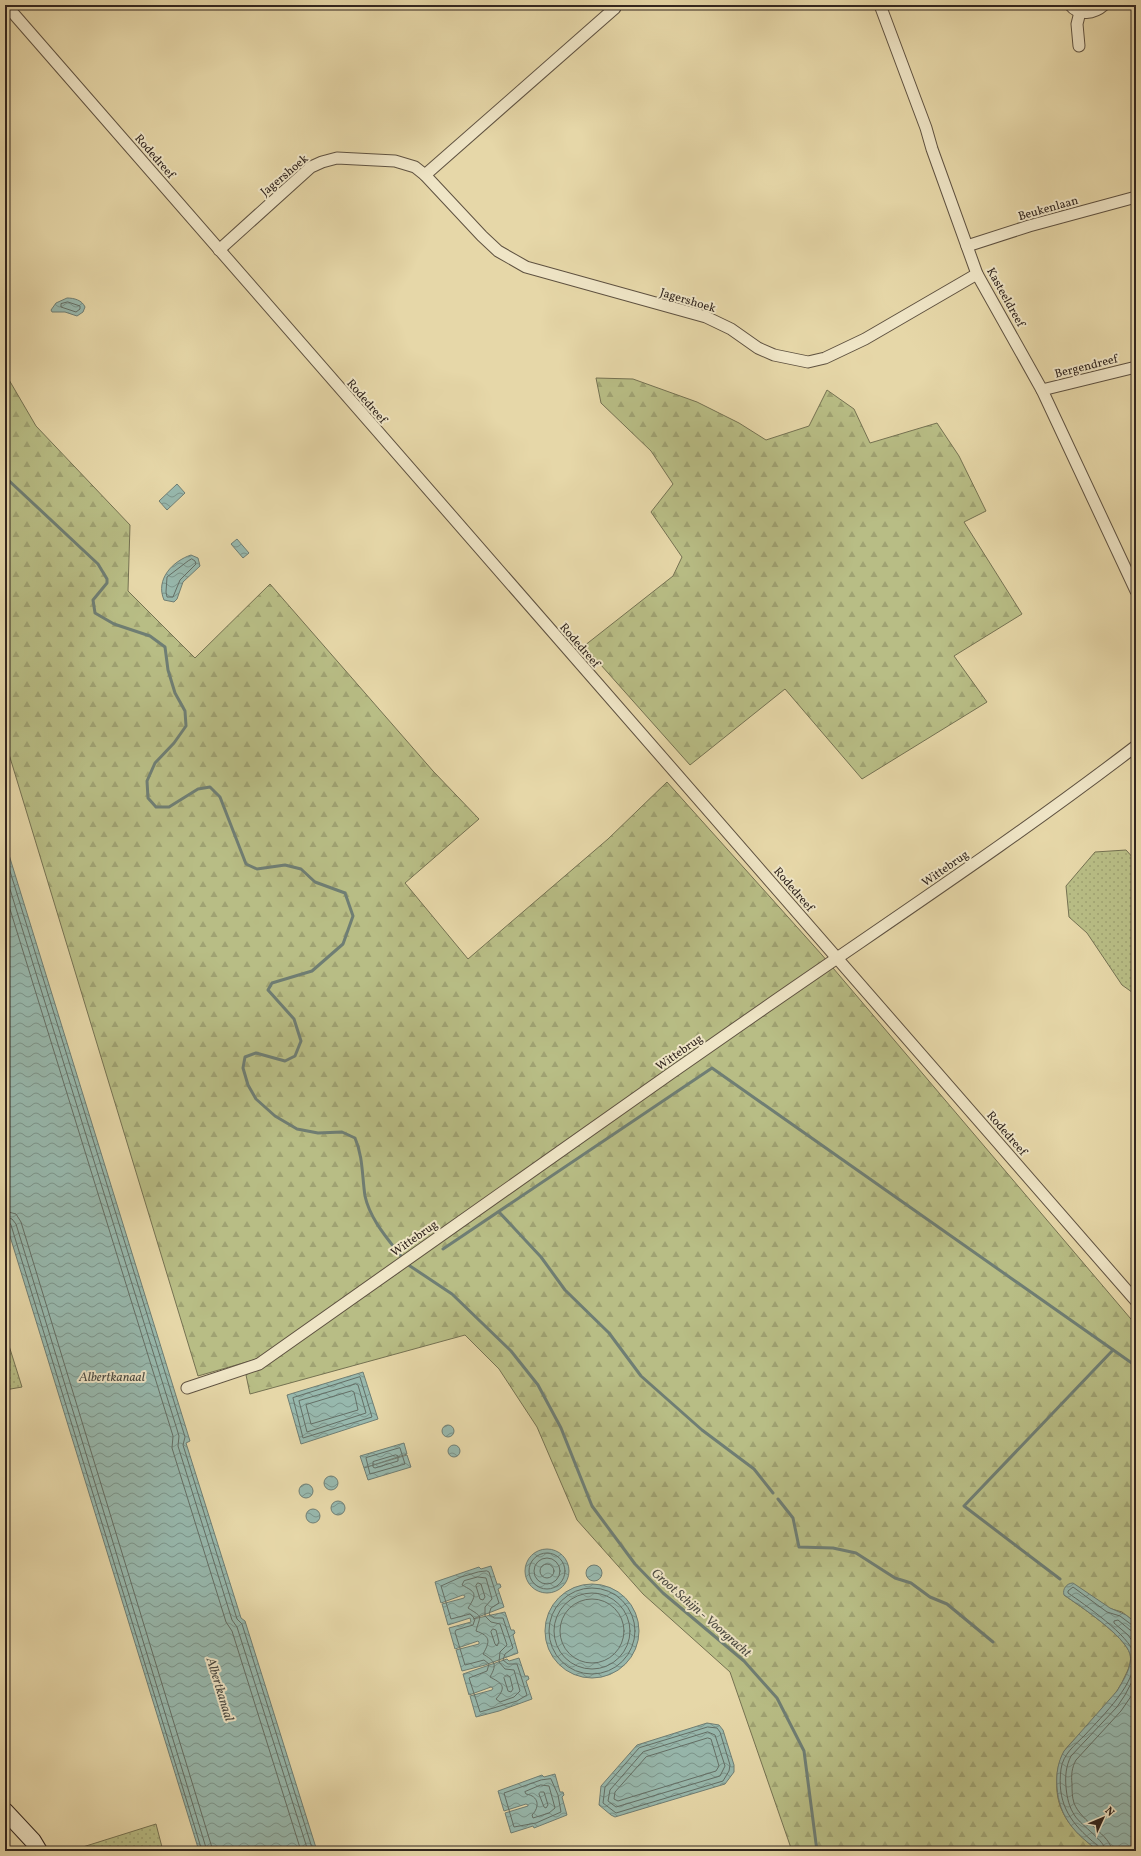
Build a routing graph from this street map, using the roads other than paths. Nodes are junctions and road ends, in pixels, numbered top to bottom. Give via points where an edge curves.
1 (6, 5) edge
2 (880, 5) edge
3 (1070, 5) edge
4 (1104, 5) edge
5 (615, 8) dead end
6 (1080, 12) junction
7 (1079, 46) dead end
8 (425, 175) junction
9 (1136, 197) edge
10 (968, 246) junction
11 (219, 250) junction
12 (977, 274) junction
13 (1136, 367) edge
14 (1042, 390) junction
15 (1136, 591) edge
16 (1136, 746) edge
17 (837, 957) junction
18 (1136, 1301) edge
19 (187, 1388) dead end
20 (5, 1811) edge
21 (39, 1851) edge

1 - 11 street, Rodedreef
2 - 10 street, Kasteeldreef
3 - 6 street
4 - 6 street via 1098,10
5 - 8 street
6 - 7 street via 1077,24
8 - 11 street, Jagershoek via 415,167 395,161 337,158 322,162 311,167
8 - 12 street, Jagershoek via 498,251 526,267 706,317 731,329 758,348 787,359 808,362 842,351
9 - 10 street, Beukenlaan via 1029,226
10 - 12 street, Kasteeldreef
11 - 17 street, Rodedreef
12 - 14 street, Kasteeldreef
13 - 14 street, Bergendreef
14 - 15 street, Kasteeldreef
16 - 17 street, Wittebrug via 1081,788
17 - 18 street, Rodedreef
17 - 19 street, Wittebrug via 258,1364
20 - 21 street

